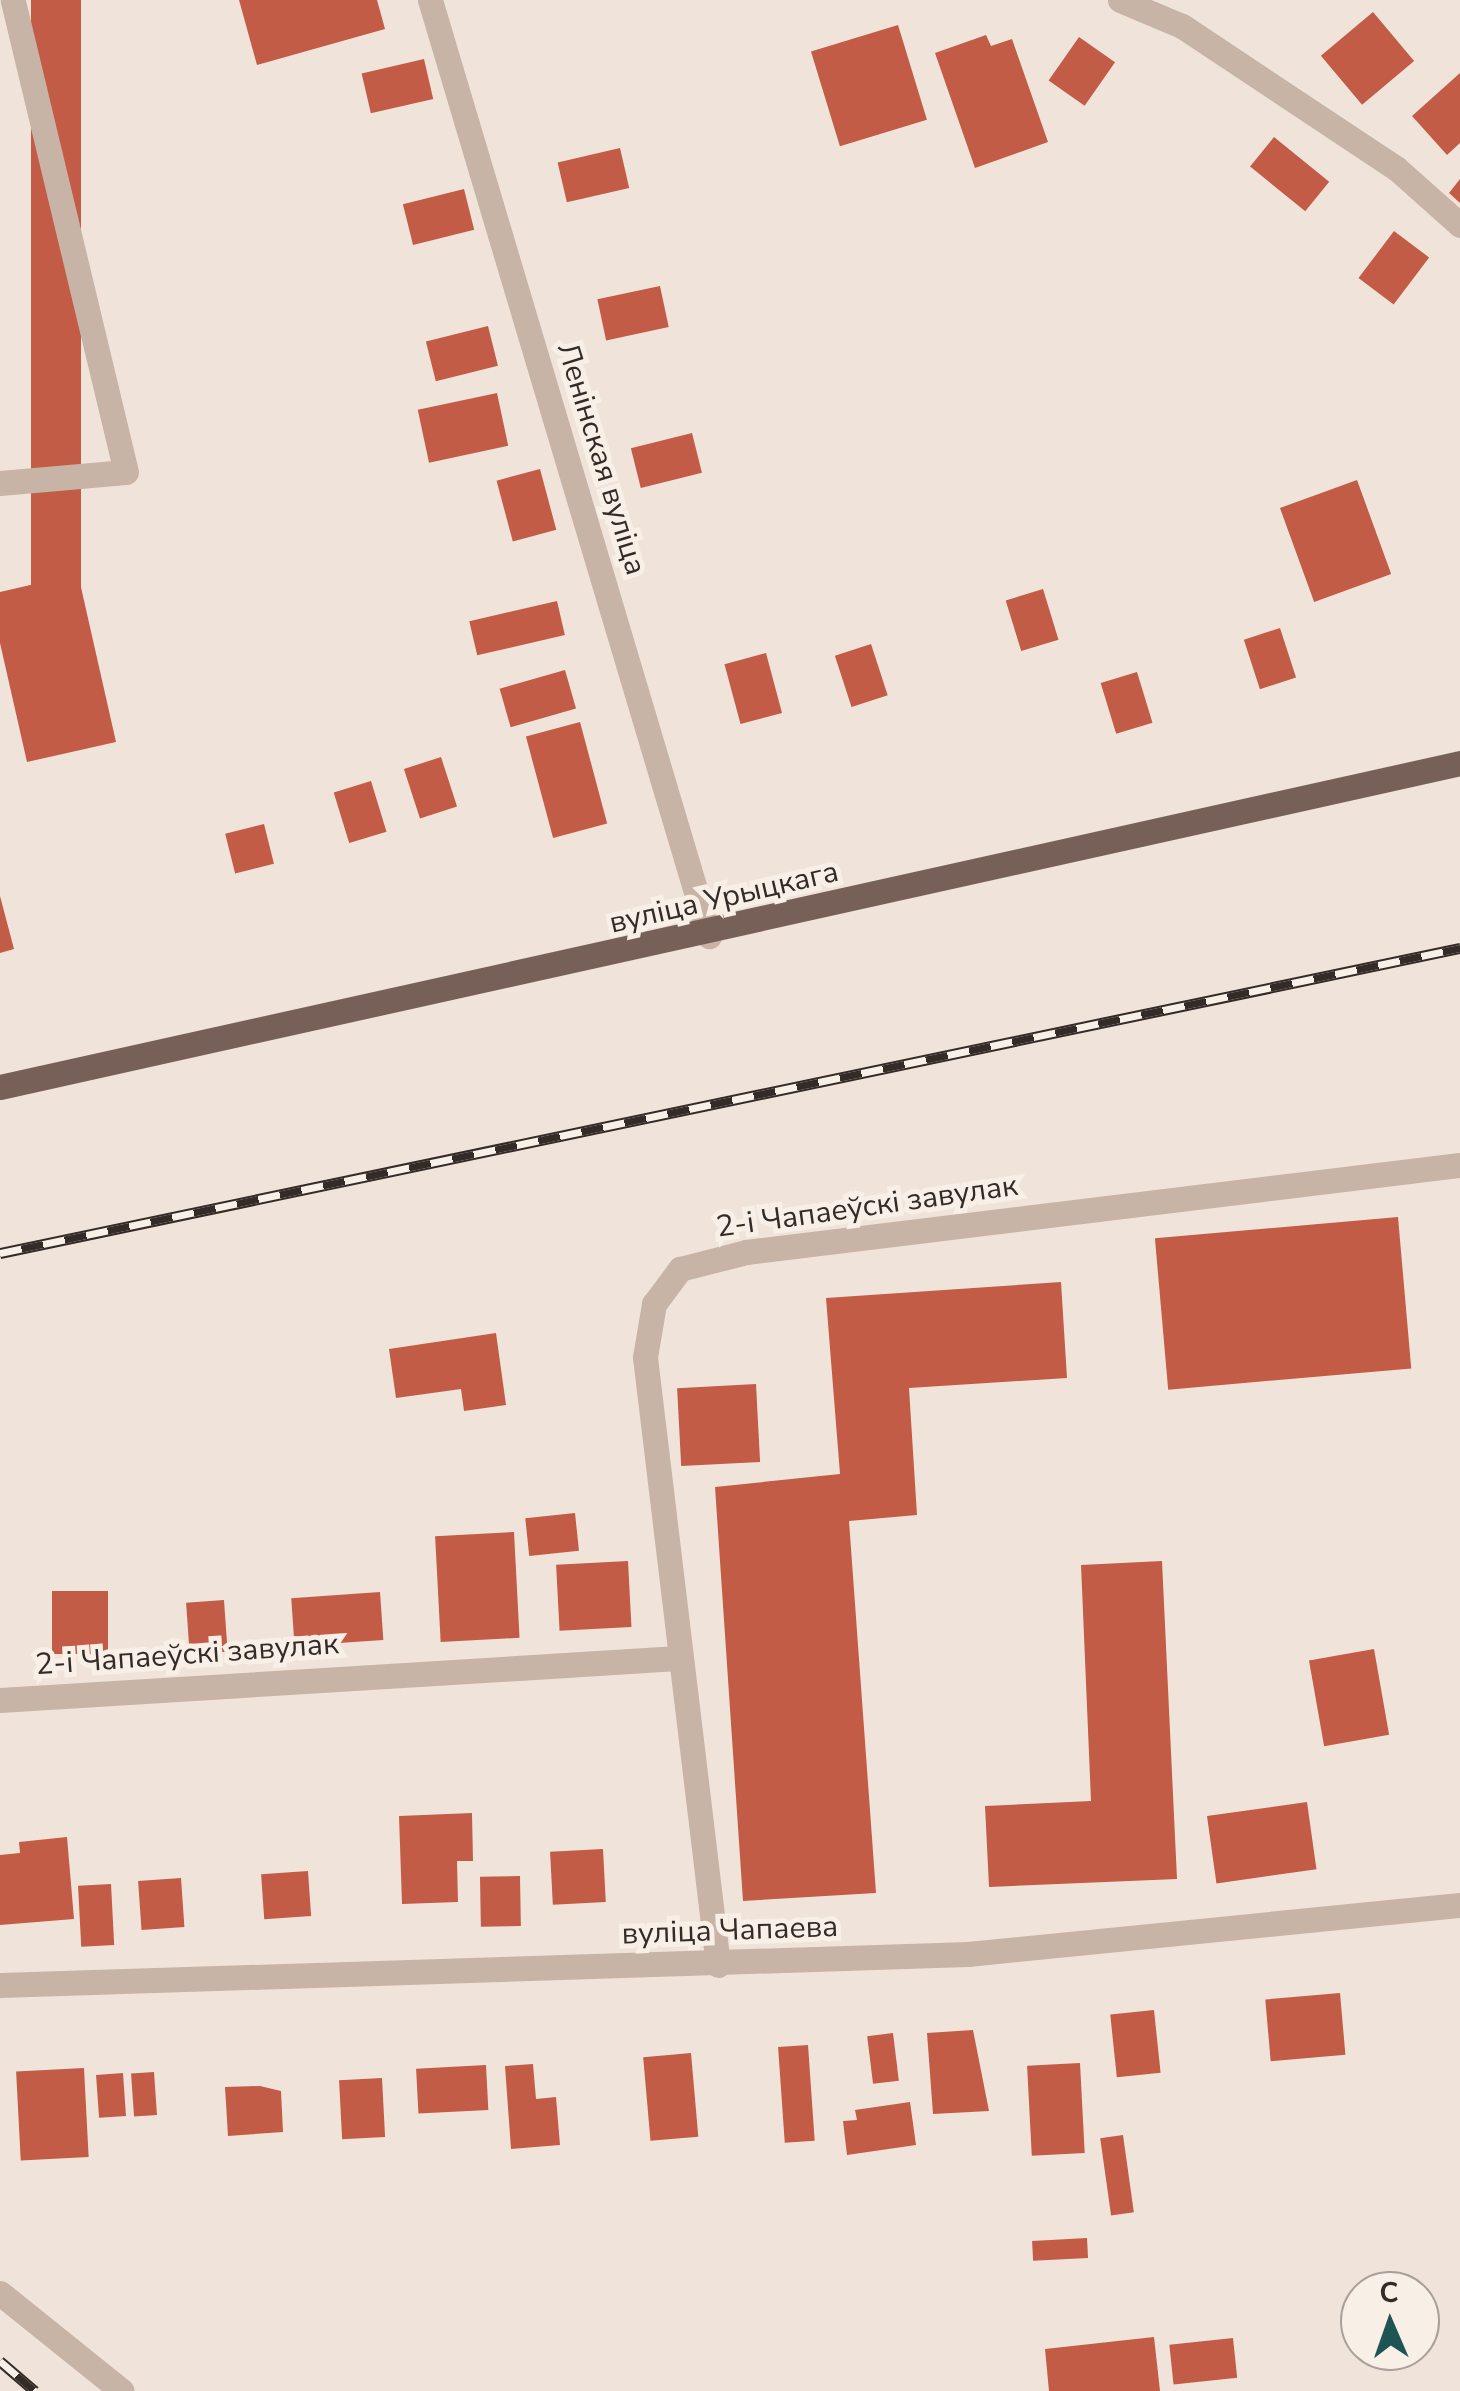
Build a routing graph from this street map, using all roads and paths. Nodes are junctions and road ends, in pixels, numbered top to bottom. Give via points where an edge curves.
1 (13, 0) edge
2 (430, 0) edge
3 (1120, 0) edge
4 (1460, 225) edge
5 (0, 483) edge
6 (1460, 763) edge
7 (709, 936) junction
8 (0, 1086) edge
9 (1460, 1165) edge
10 (678, 1658) junction
11 (0, 1700) edge
12 (1460, 1904) edge
13 (718, 1965) junction
14 (0, 1985) edge
15 (0, 2293) edge
16 (122, 2391) edge

1 - 5 street via 126,472
2 - 7 street, Ленінская вуліца
3 - 4 street via 1182,26 1396,168
6 - 7 main road, вуліца Урыцкага
7 - 8 main road, вуліца Урыцкага
9 - 10 street, 2-і Чапаеўскі завулак via 746,1252 680,1269 654,1304 645,1358
10 - 11 street, 2-і Чапаеўскі завулак
10 - 13 street, 2-і Чапаеўскі завулак
12 - 13 street, вуліца Чапаева via 968,1954
13 - 14 street, вуліца Чапаева
15 - 16 street

